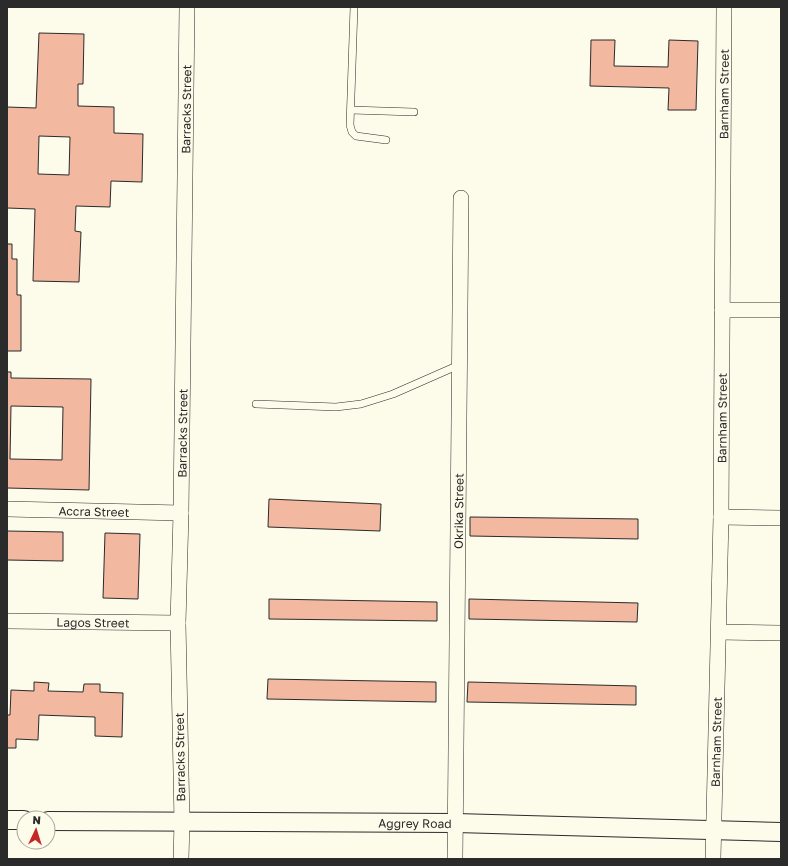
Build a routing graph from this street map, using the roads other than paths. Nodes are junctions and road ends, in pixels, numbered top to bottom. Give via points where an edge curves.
1 (187, 7) edge
2 (354, 7) edge
3 (724, 7) edge
4 (351, 110) junction
5 (414, 112) dead end
6 (386, 140) dead end
7 (461, 198) dead end
8 (722, 310) junction
9 (781, 310) edge
10 (459, 365) junction
11 (256, 404) dead end
12 (7, 508) edge
13 (181, 513) junction
14 (721, 517) junction
15 (781, 518) edge
16 (7, 621) edge
17 (178, 623) junction
18 (719, 632) junction
19 (781, 633) edge
20 (56, 820) edge
21 (182, 822) junction
22 (456, 823) junction
23 (714, 830) junction
24 (781, 832) edge
25 (181, 859) edge
26 (455, 859) edge
27 (713, 859) edge

1 - 13 street, Barracks Street
2 - 4 lane
3 - 8 street, Barnham Street
4 - 5 lane
4 - 6 lane via 350,125 356,136
7 - 10 street, Okrika Street
8 - 9 street
8 - 14 street, Barnham Street
10 - 11 lane via 393,394 361,404
10 - 22 street, Okrika Street
12 - 13 street, Accra Street
13 - 17 street, Barracks Street
14 - 15 street
14 - 18 street, Barnham Street
16 - 17 street, Lagos Street
17 - 21 street, Barracks Street
18 - 19 street
18 - 23 street, Barnham Street
20 - 21 street, Aggrey Road
21 - 22 street, Aggrey Road
21 - 25 street, Barracks Street
22 - 23 street, Aggrey Road
22 - 26 street, Okrika Street
23 - 24 street, Aggrey Road
23 - 27 street, Barnham Street

